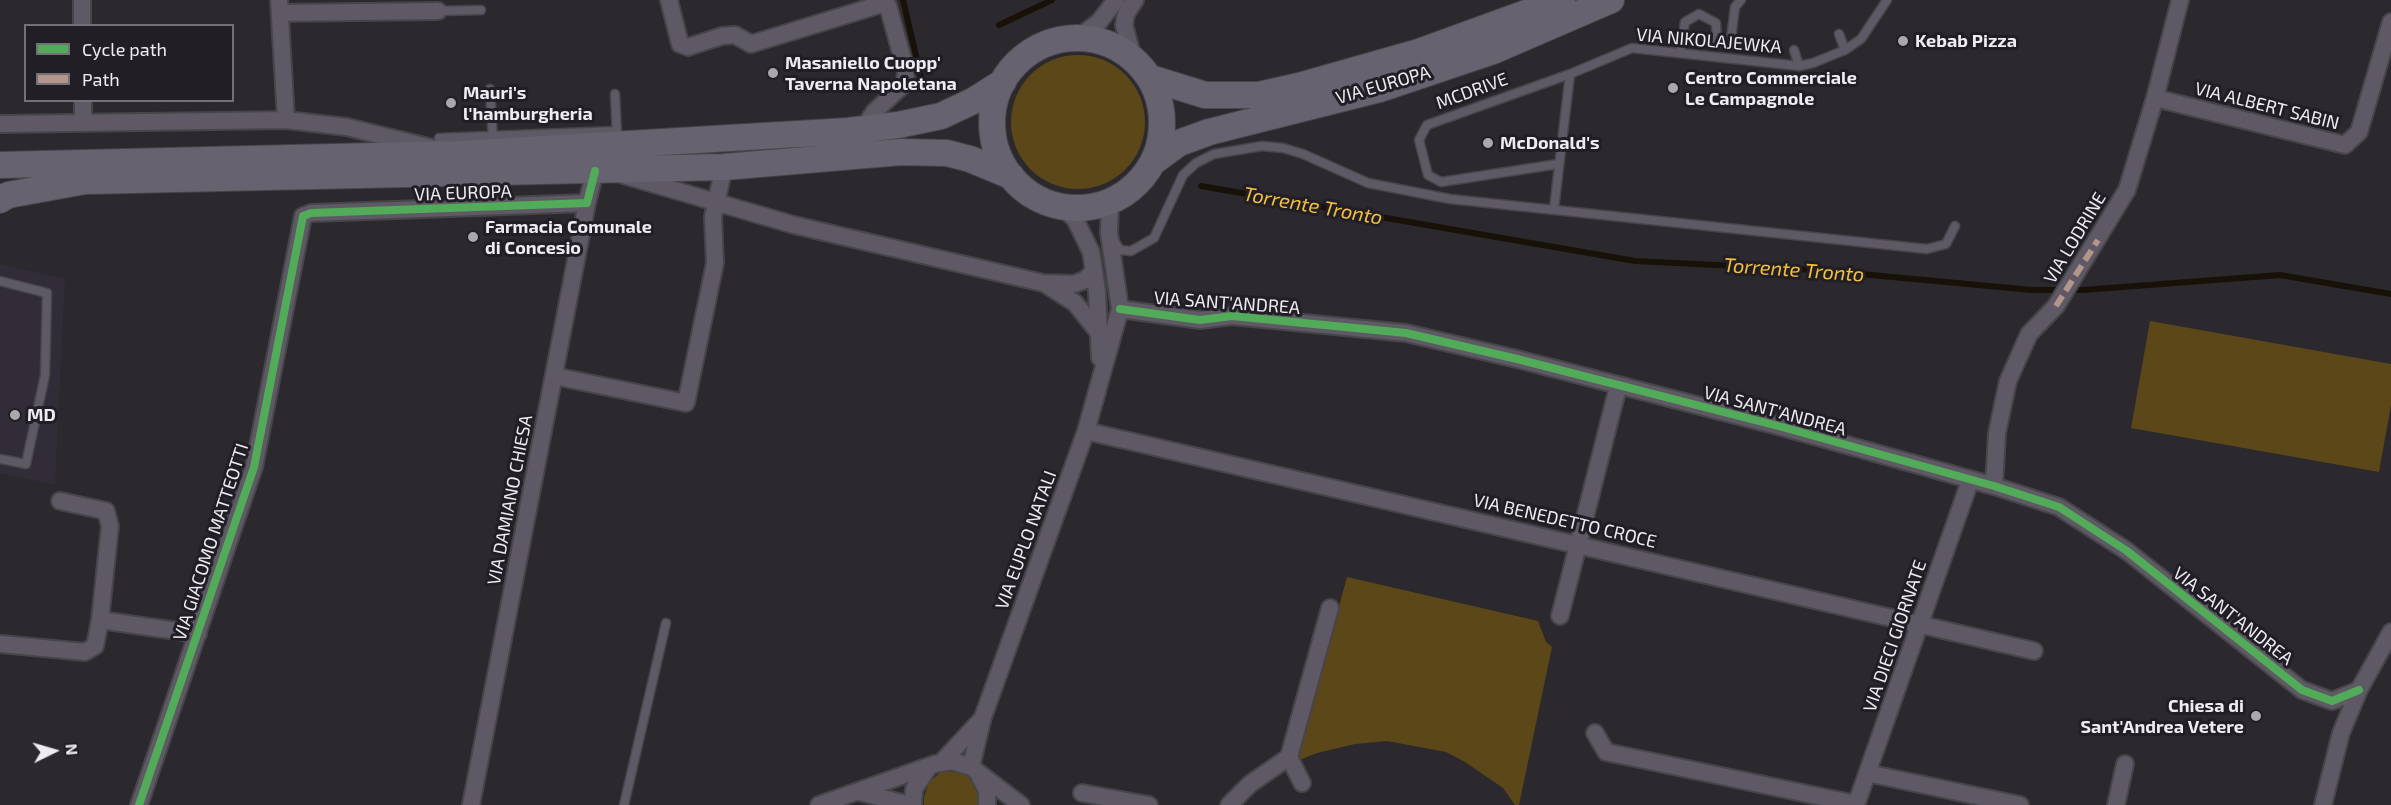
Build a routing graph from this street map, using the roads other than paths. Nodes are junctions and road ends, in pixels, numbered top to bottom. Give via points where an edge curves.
1 (82, 0) edge
2 (669, 0) edge
3 (1116, 0) edge
4 (1135, 0) edge
5 (1562, 0) edge
6 (1611, 0) edge
7 (1741, 0) edge
8 (1887, 0) edge
9 (2180, 0) edge
10 (279, 7) edge
11 (482, 10) dead end
12 (438, 11) joint
13 (2391, 22) edge
14 (82, 24) edge
15 (1839, 34) dead end
16 (1079, 37) junction
17 (1717, 44) dead end
18 (1730, 46) dead end
19 (1794, 50) dead end
20 (1845, 50) junction
21 (1680, 53) junction
22 (1133, 58) junction
23 (1799, 66) junction
24 (1570, 74) junction
25 (1150, 78) junction
26 (1003, 82) junction
27 (490, 89) dead end
28 (615, 94) dead end
29 (2155, 98) junction
30 (83, 102) edge
31 (286, 120) junction
32 (83, 123) junction
33 (0, 124) edge
34 (863, 130) junction
35 (439, 138) dead end
36 (617, 139) junction
37 (493, 145) junction
38 (459, 154) junction
39 (1153, 162) junction
40 (1558, 164) junction
41 (0, 165) edge
42 (724, 167) junction
43 (601, 171) junction
44 (1011, 176) junction
45 (0, 200) edge
46 (1110, 202) junction
47 (587, 203) junction
48 (717, 203) junction
49 (1062, 207) junction
50 (1554, 209) junction
51 (307, 214) joint
52 (1955, 226) dead end
53 (1109, 232) junction
54 (1094, 271) junction
55 (0, 281) edge
56 (1043, 283) junction
57 (1120, 309) junction
58 (1099, 333) junction
59 (1100, 374) junction
60 (554, 376) junction
61 (1618, 387) junction
62 (1086, 431) junction
63 (0, 459) edge
64 (1970, 480) junction
65 (1994, 486) junction
66 (60, 501) dead end
67 (1578, 544) junction
68 (1330, 608) dead end
69 (1560, 616) dead end
70 (100, 620) junction
71 (666, 623) dead end
72 (1920, 623) junction
73 (2391, 632) edge
74 (198, 633) junction
75 (1, 644) edge
76 (2034, 651) dead end
77 (2359, 690) junction
78 (983, 717) junction
79 (1596, 733) dead end
80 (1289, 757) junction
81 (2125, 764) dead end
82 (936, 765) junction
83 (975, 770) junction
84 (1867, 773) junction
85 (1302, 783) dead end
86 (860, 792) junction
87 (1082, 793) dead end
88 (139, 805) edge
89 (471, 805) edge
90 (624, 805) edge
91 (819, 805) edge
92 (911, 805) edge
93 (987, 805) edge
94 (1021, 805) edge
95 (1149, 805) edge
96 (1229, 805) edge
97 (1856, 805) edge
98 (2020, 805) edge
99 (2116, 805) edge
100 (2323, 805) edge

1 - 14 street
2 - 34 street via 680,44 688,47 735,35 751,44 885,3 906,71 905,82 874,112
3 - 16 street via 1099,22
4 - 22 street via 1124,25
5 - 25 main road, VIA EUROPA via 1419,52 1259,94 1205,95
6 - 39 main road, VIA EUROPA via 1493,51 1380,89 1209,132 1179,143
7 - 18 lane via 1735,7
8 - 20 lane, VIA NIKOLAJEWKA via 1861,39
9 - 29 street, VIA LODRINE
10 - 12 street
10 - 31 street
11 - 12 lane
13 - 29 street, VIA ALBERT SABIN via 2359,132 2345,145
15 - 20 lane
16 - 22 main road, VIA EUROPA via 1117,47
16 - 26 main road, VIA EUROPA via 1035,49 1022,58
17 - 21 lane via 1716,22 1699,14 1685,22
19 - 23 lane
20 - 23 lane, VIA NIKOLAJEWKA
21 - 23 lane, VIA NIKOLAJEWKA
21 - 24 lane, VIA NIKOLAJEWKA via 1632,48
22 - 25 main road, VIA EUROPA
24 - 40 lane
24 - 40 lane, MCDRIVE via 1427,125 1419,140 1428,175 1441,182
25 - 39 main road, VIA EUROPA via 1162,120
26 - 34 main road, VIA EUROPA via 940,116
26 - 44 main road, VIA EUROPA via 996,97 992,130 995,146
27 - 37 lane
28 - 36 lane
29 - 65 street, VIA LODRINE via 2127,190 2056,306 2029,334 2008,381 1997,433
30 - 32 street
31 - 32 street
31 - 38 street via 347,127
32 - 33 street
34 - 36 main road, VIA EUROPA
35 - 37 lane
36 - 37 main road, VIA EUROPA
37 - 38 main road, VIA EUROPA
38 - 41 main road, VIA EUROPA
39 - 46 main road, VIA EUROPA via 1135,186
40 - 50 lane
42 - 43 main road, VIA EUROPA
42 - 44 main road, VIA EUROPA via 932,152 970,159
42 - 48 street
43 - 45 main road, VIA EUROPA via 85,181 8,195
43 - 47 street
43 - 48 street
44 - 49 main road, VIA EUROPA via 1033,196
46 - 49 main road, VIA EUROPA via 1086,208
46 - 53 street, VIA EUPLO NATALI
47 - 51 street, VIA EUROPA
47 - 60 street, VIA DAMIANO CHIESA
48 - 56 street via 794,225
48 - 60 street via 713,217 715,263 686,403
49 - 54 street, VIA EUPLO NATALI via 1084,235
50 - 52 lane via 1927,249 1946,244
50 - 53 lane via 1450,200 1388,188 1293,151 1262,146 1214,154 1196,163 1182,175 1160,229 1145,245 1131,251 1120,250
51 - 74 street, VIA GIACOMO MATTEOTTI via 301,219 254,467
53 - 57 street, VIA EUPLO NATALI
54 - 56 street via 1074,284
54 - 58 street, VIA EUPLO NATALI
55 - 63 lane via 47,293 45,375 26,465
56 - 58 street via 1075,303
57 - 59 street, VIA EUPLO NATALI
57 - 61 street, VIA SANT'ANDREA via 1200,320 1232,316 1406,333
58 - 59 street, VIA EUPLO NATALI
59 - 62 street, VIA EUPLO NATALI
60 - 89 street, VIA DAMIANO CHIESA
61 - 64 street, VIA SANT'ANDREA via 1782,427
61 - 67 street
62 - 67 street, VIA BENEDETTO CROCE
62 - 78 street, VIA EUPLO NATALI
64 - 65 street, VIA SANT'ANDREA
64 - 72 street, VIA DIECI GIORNATE
65 - 77 street, VIA SANT'ANDREA via 2059,507 2127,551 2302,690 2332,701
66 - 70 street via 106,510 110,526
67 - 69 street
67 - 72 street, VIA BENEDETTO CROCE
68 - 80 street
70 - 74 street
70 - 75 street via 95,646 86,652
71 - 90 lane
72 - 76 street, VIA BENEDETTO CROCE
72 - 84 street, VIA DIECI GIORNATE
73 - 77 street
74 - 88 street, VIA GIACOMO MATTEOTTI
77 - 100 street via 2341,733
78 - 82 street, VIA EUPLO NATALI
78 - 83 street, VIA EUPLO NATALI
79 - 97 street, VIA DIECI GIORNATE via 1606,752
80 - 85 street
80 - 96 street via 1250,784
81 - 99 street
82 - 83 street via 952,761
82 - 86 street
82 - 92 street, VIA EUPLO NATALI via 917,781
83 - 93 street via 987,791
83 - 94 street
84 - 97 street, VIA DIECI GIORNATE
84 - 98 street
86 - 91 street
86 - 92 street
87 - 95 street

